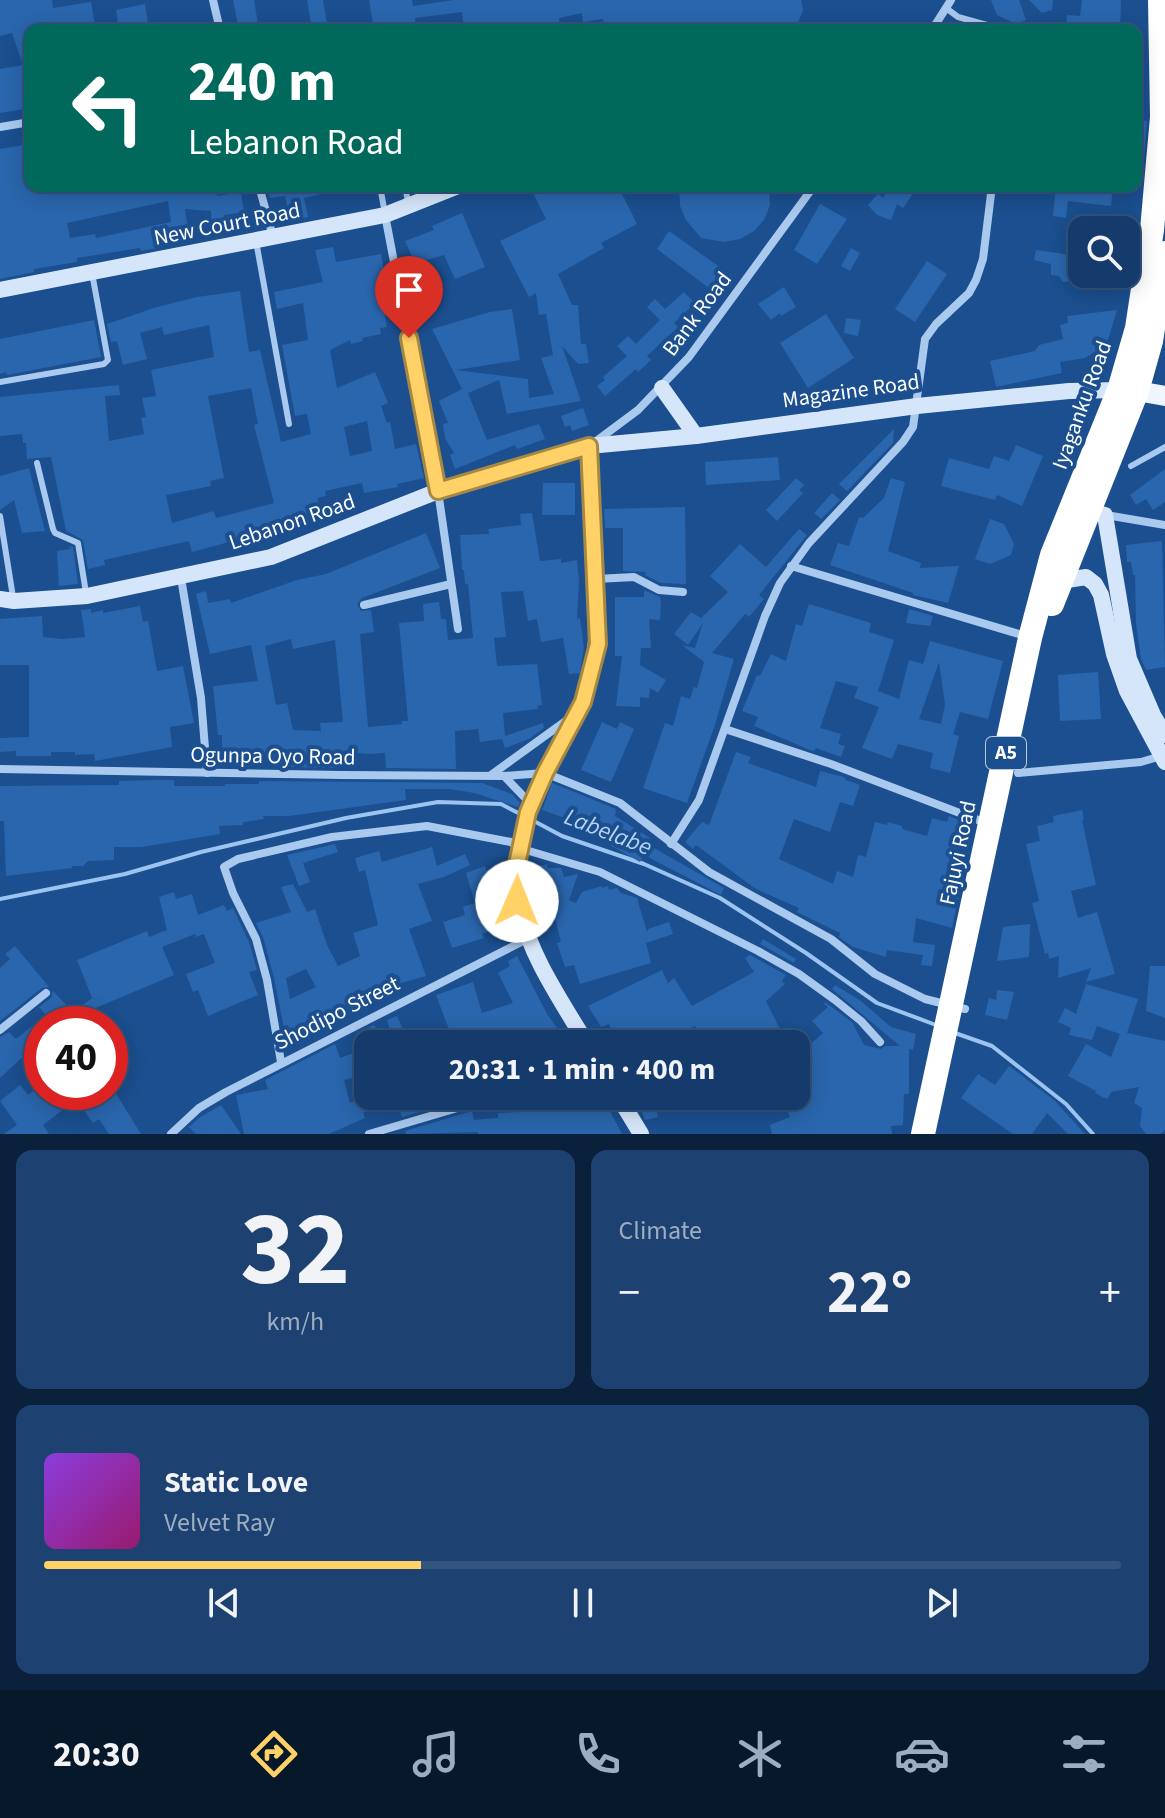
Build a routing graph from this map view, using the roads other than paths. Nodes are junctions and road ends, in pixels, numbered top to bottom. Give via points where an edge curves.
1 (213, 0) edge
2 (1160, 0) edge
3 (948, 4) edge
4 (219, 24) edge
5 (936, 24) edge
6 (983, 24) edge
7 (24, 123) edge
8 (0, 127) edge
9 (260, 192) edge
10 (381, 192) edge
11 (406, 192) edge
12 (443, 192) edge
13 (810, 192) edge
14 (991, 192) edge
15 (409, 206) junction
16 (385, 215) junction
17 (265, 240) junction
18 (1165, 253) edge
19 (92, 273) junction
20 (0, 290) edge
21 (0, 382) edge
22 (1165, 385) edge
23 (1132, 387) junction
24 (662, 388) junction
25 (1165, 396) edge
26 (917, 406) junction
27 (289, 424) dead end
28 (696, 436) junction
29 (589, 446) junction
30 (1165, 447) edge
31 (37, 463) dead end
32 (1131, 466) dead end
33 (438, 491) junction
34 (1090, 506) junction
35 (0, 516) edge
36 (1165, 525) edge
37 (791, 566) junction
38 (181, 578) junction
39 (595, 579) junction
40 (1061, 581) junction
41 (451, 584) junction
42 (683, 592) dead end
43 (87, 596) junction
44 (7, 600) edge
45 (364, 605) dead end
46 (458, 629) dead end
47 (1030, 638) junction
48 (578, 712) junction
49 (725, 729) junction
50 (1165, 735) edge
51 (1163, 759) edge
52 (0, 769) edge
53 (207, 773) junction
54 (545, 773) junction
55 (1018, 773) junction
56 (491, 775) junction
57 (504, 776) junction
58 (530, 808) junction
59 (991, 825) junction
60 (671, 844) junction
61 (520, 845) junction
62 (529, 938) junction
63 (46, 993) dead end
64 (956, 1014) junction
65 (0, 1030) edge
66 (579, 1030) edge
67 (880, 1042) dead end
68 (281, 1062) junction
69 (945, 1063) junction
70 (450, 1110) edge
71 (626, 1110) edge
72 (171, 1134) edge
73 (369, 1134) edge
74 (641, 1134) edge
75 (923, 1134) edge
76 (937, 1134) edge

1 - 4 street
2 - 23 highway, Iyaganku Road / A5 via 1162,117
3 - 5 street
3 - 6 lane via 958,17
7 - 8 street
9 - 17 street
10 - 16 lane
11 - 15 lane
12 - 15 main road, New Court Road
13 - 24 street, Bank Road
14 - 26 street via 976,280 925,339
15 - 16 main road, New Court Road
16 - 17 main road, New Court Road
16 - 33 street
17 - 19 main road, New Court Road
17 - 27 lane
18 - 23 highway, Iyaganku Road / A5 via 1151,341
19 - 20 main road, New Court Road
19 - 21 lane via 108,360
22 - 23 main road, Magazine Road
23 - 25 main road, Magazine Road
23 - 26 main road, Magazine Road
23 - 34 highway, Iyaganku Road / A5 via 1090,456
24 - 28 main road
24 - 29 street, Bank Road
26 - 28 main road, Magazine Road
26 - 37 street via 903,442
28 - 29 main road, Magazine Road
29 - 33 main road, Lebanon Road
29 - 39 main road
30 - 32 lane
31 - 43 lane via 55,533 78,543
33 - 38 main road, Lebanon Road via 271,557
33 - 41 street
34 - 36 street
34 - 40 highway, Fajuyi Road / A5
34 - 47 highway, Fajuyi Road / A5 via 1052,555
34 - 50 main road via 1129,659
35 - 44 lane
37 - 47 street
37 - 49 street via 765,616
38 - 43 main road, Lebanon Road
38 - 53 street
39 - 42 street via 634,577 659,590
39 - 48 main road via 598,644
40 - 51 main road via 1086,577 1095,584 1127,691
40 - 55 highway, Fajuyi Road / A5
41 - 45 street
41 - 46 street
43 - 44 main road, Lebanon Road
47 - 59 highway, Fajuyi Road / A5
48 - 54 main road
48 - 56 street
49 - 59 street
49 - 60 street via 699,800
51 - 55 street
52 - 53 street, Ogunpa Oyo Road
53 - 56 street, Ogunpa Oyo Road
54 - 57 street, Ogunpa Oyo Road
54 - 58 main road
54 - 60 street via 620,803
55 - 64 highway, Fajuyi Road / A5
56 - 57 street, Ogunpa Oyo Road
57 - 58 street
58 - 61 main road
59 - 64 highway, Fajuyi Road / A5
60 - 64 street via 709,872 831,939 875,974
61 - 62 main road via 517,901
61 - 67 street via 600,872 758,951 835,1000
61 - 68 street via 427,826 332,837 224,867 256,939
62 - 66 main road
62 - 68 street, Shodipo Street
63 - 65 street
64 - 69 highway, Fajuyi Road / A5
68 - 72 street, Shodipo Street via 199,1108
69 - 75 highway, Fajuyi Road / A5
69 - 76 highway, Fajuyi Road / A5
70 - 73 street
71 - 74 main road

